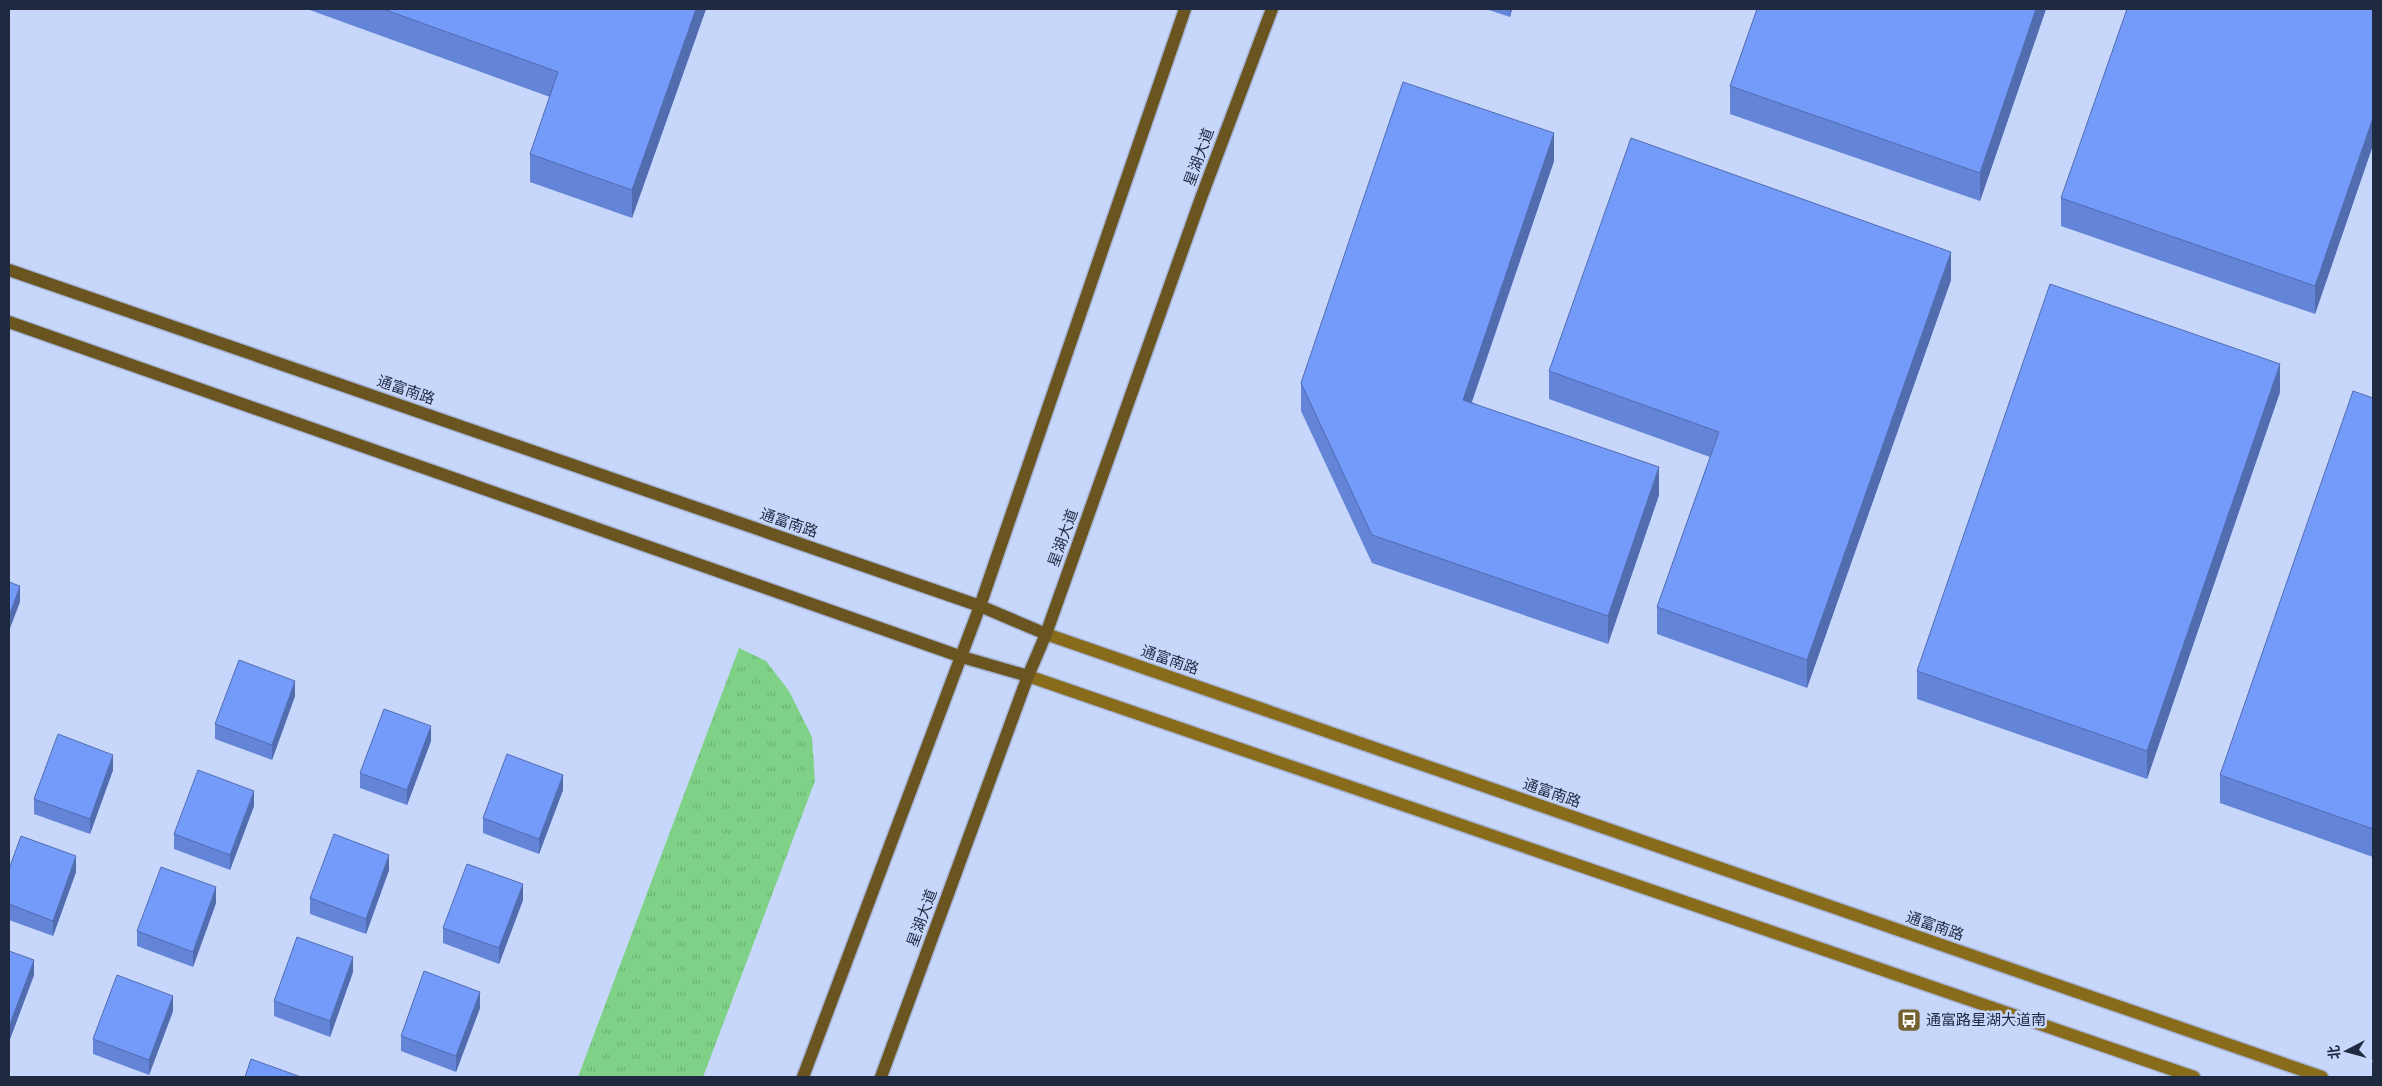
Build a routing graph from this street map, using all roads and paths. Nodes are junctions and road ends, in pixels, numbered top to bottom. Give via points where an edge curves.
1 (1185, 9) edge
2 (1272, 9) edge
3 (9, 270) edge
4 (9, 322) edge
5 (980, 606) junction
6 (1046, 634) junction
7 (962, 657) junction
8 (1028, 676) junction
9 (803, 1077) edge
10 (881, 1077) edge
11 (2194, 1077) edge
12 (2322, 1077) edge

1 - 5 main road
2 - 6 main road, 星湖大道
3 - 5 main road, 通富南路
4 - 7 main road
5 - 6 main road, 通富南路
5 - 7 main road
6 - 8 main road, 星湖大道
6 - 12 main road, 通富南路
7 - 8 main road
7 - 9 main road
8 - 10 main road, 星湖大道
8 - 11 main road

